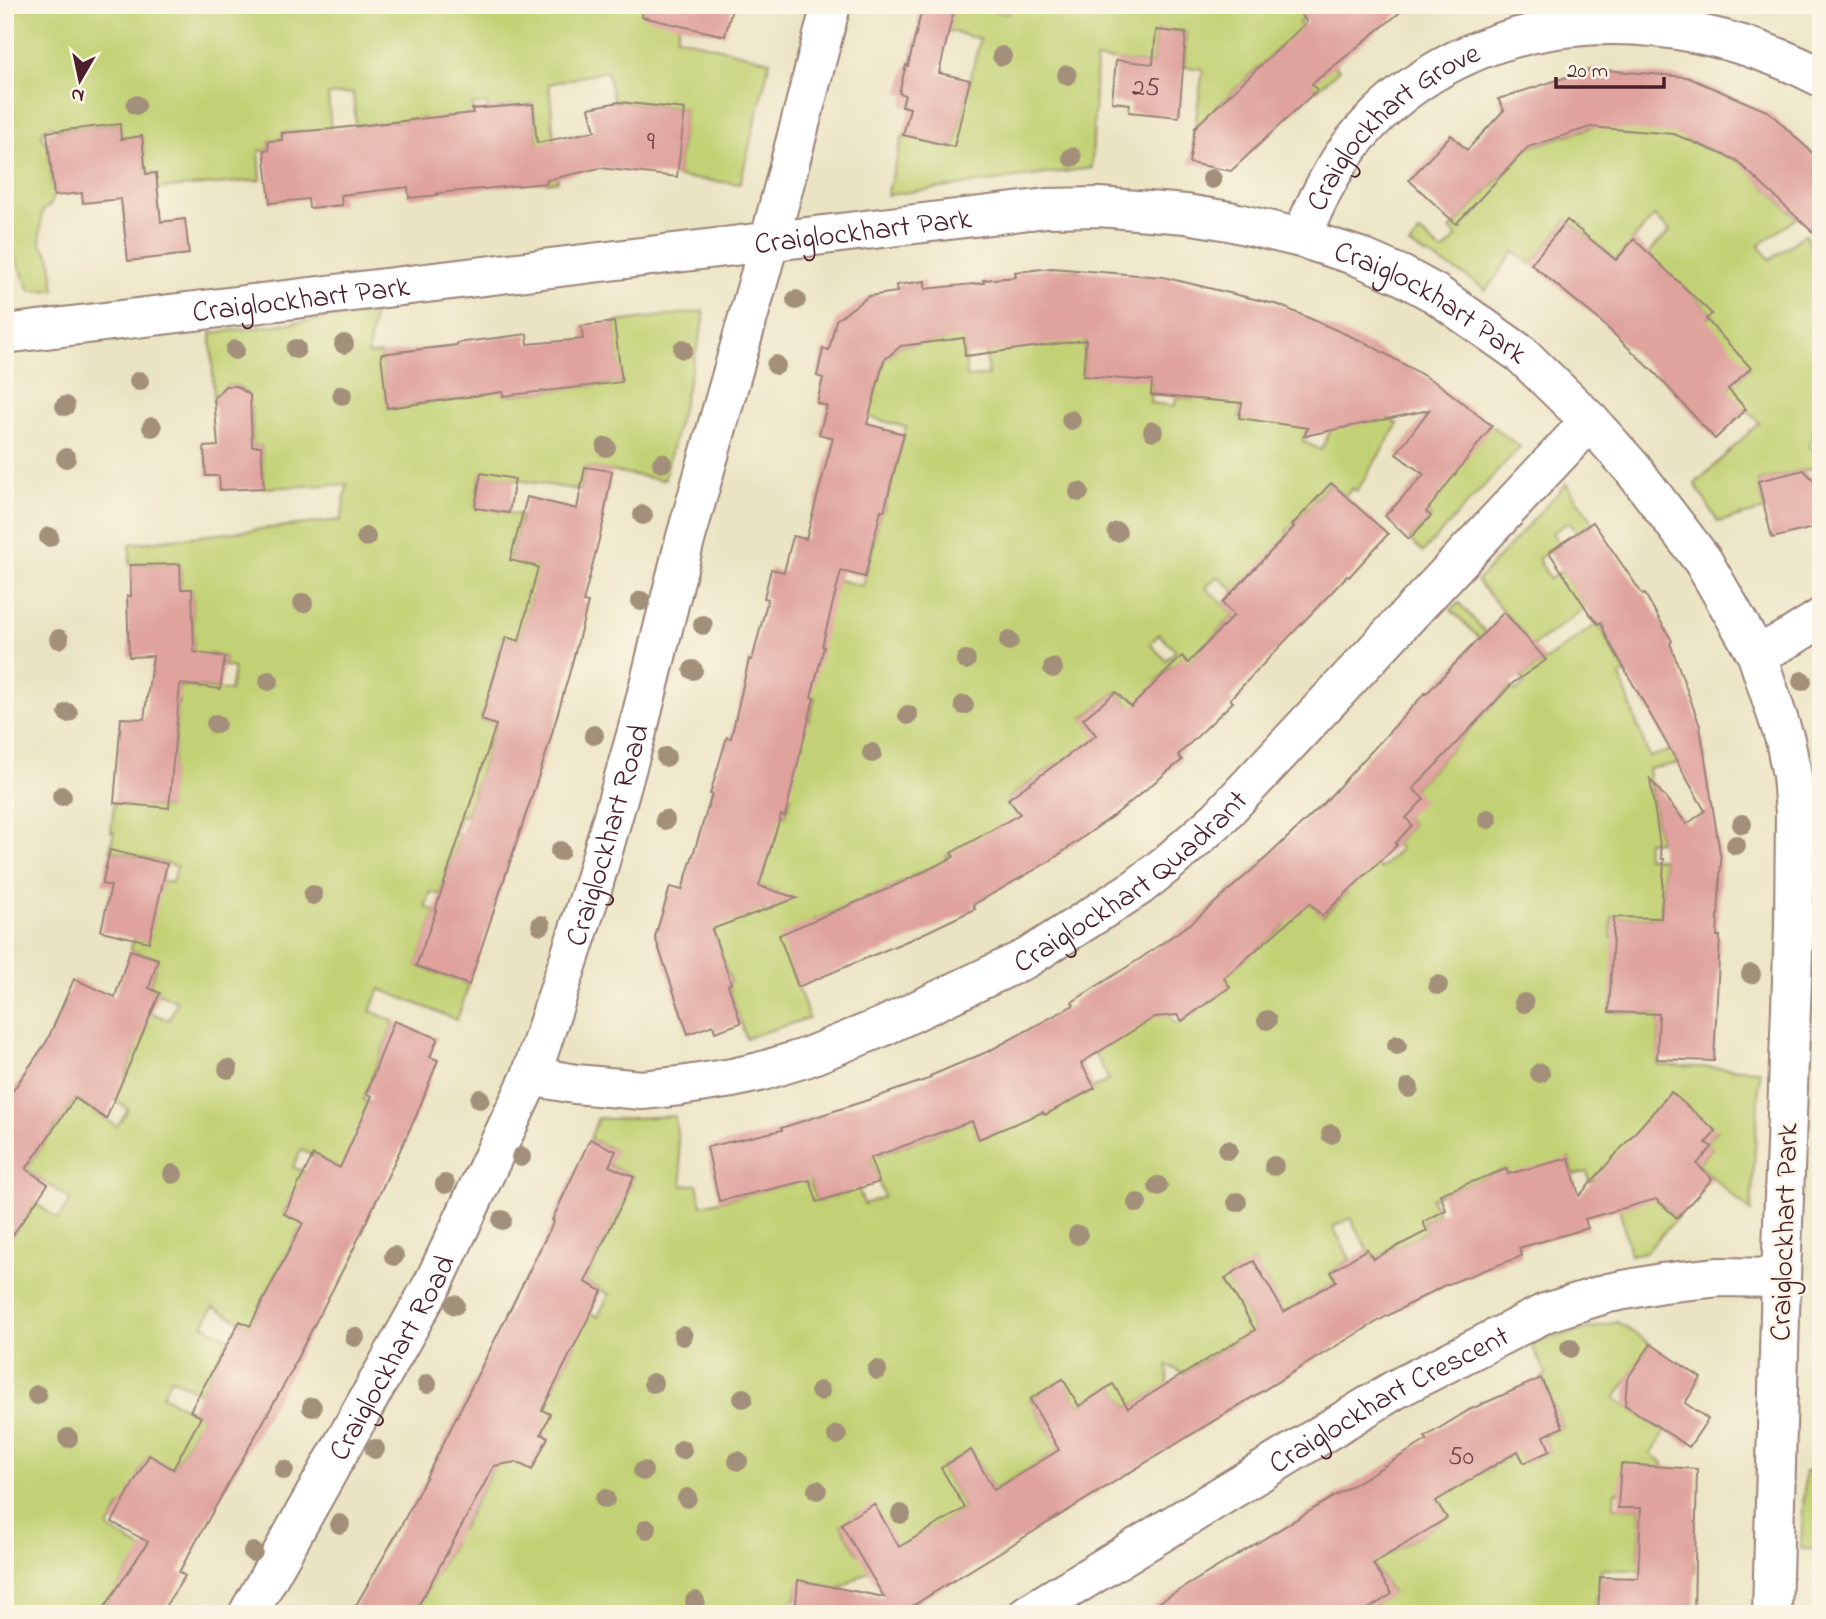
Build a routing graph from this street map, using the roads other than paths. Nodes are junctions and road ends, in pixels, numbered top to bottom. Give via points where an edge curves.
1 (831, 5) edge
2 (1821, 77) edge
3 (1301, 238) junction
4 (769, 243) junction
5 (5, 334) edge
6 (1590, 421) junction
7 (1821, 618) edge
8 (1757, 654) junction
9 (531, 1076) junction
10 (1782, 1278) junction
11 (248, 1614) edge
12 (1028, 1614) edge
13 (1772, 1614) edge

1 - 4 street, Craiglockhart Road
2 - 3 street, Craiglockhart Grove via 1770,45 1734,30 1660,12 1584,12 1509,29 1440,62 1381,110 1334,170
3 - 4 street, Craiglockhart Park via 1186,214 1099,207 1047,208
3 - 6 street, Craiglockhart Park via 1357,256 1436,294 1521,354
4 - 5 street, Craiglockhart Park
4 - 9 street, Craiglockhart Road via 593,886
6 - 8 street, Craiglockhart Park via 1703,561
6 - 9 street, Craiglockhart Quadrant via 1218,820 1138,887 1027,957 882,1027 759,1072 642,1090
7 - 8 street
8 - 10 street, Craiglockhart Park via 1785,740 1795,813
9 - 11 street, Craiglockhart Road via 434,1282
10 - 12 street, Craiglockhart Crescent via 1719,1277 1662,1283 1608,1293 1545,1313 1396,1388
10 - 13 street, Craiglockhart Park

